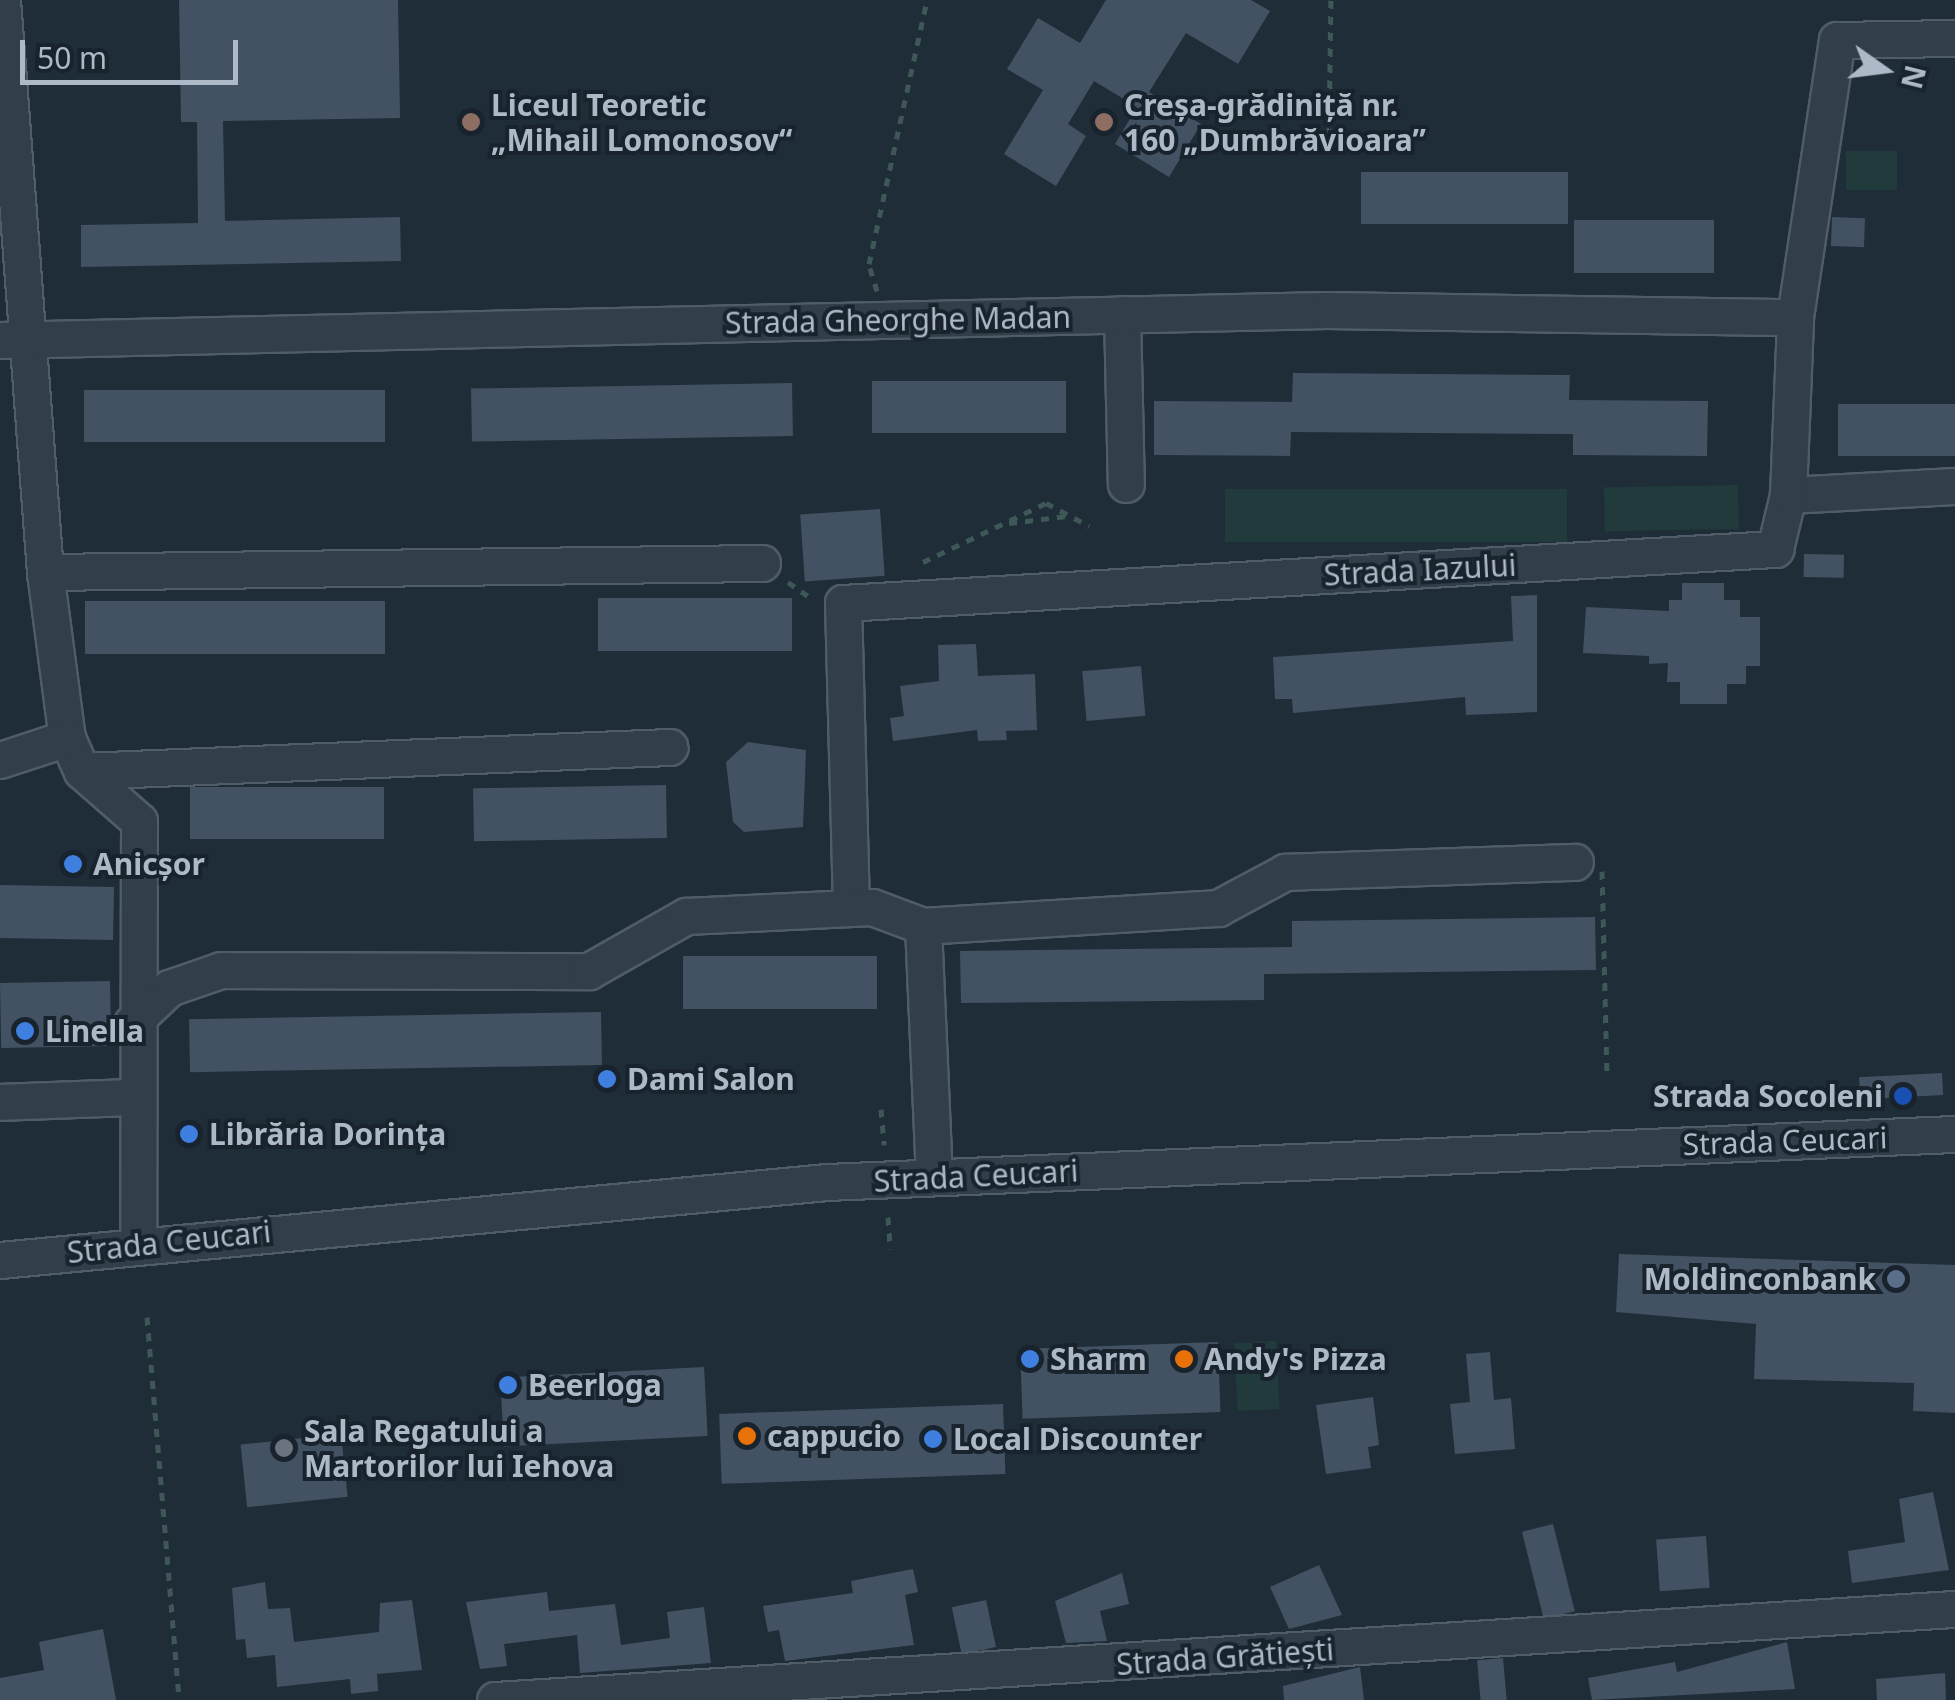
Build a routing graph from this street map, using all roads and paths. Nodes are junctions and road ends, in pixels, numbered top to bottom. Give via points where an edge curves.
1 (2, 0) edge
2 (927, 0) edge
3 (1331, 0) edge
4 (1955, 38) edge
5 (4, 75) edge
6 (1329, 136) dead end
7 (1122, 314) junction
8 (1795, 317) junction
9 (893, 320) junction
10 (15, 340) edge
11 (1126, 484) dead end
12 (1955, 486) edge
13 (1788, 495) junction
14 (1070, 515) junction
15 (1009, 523) junction
16 (1089, 526) dead end
17 (762, 562) joint
18 (923, 562) dead end
19 (45, 572) junction
20 (843, 604) junction
21 (67, 738) junction
22 (670, 747) dead end
23 (0, 760) edge
24 (82, 771) junction
25 (1575, 862) joint
26 (851, 908) junction
27 (922, 926) junction
28 (132, 1023) junction
29 (1606, 1076) dead end
30 (133, 1097) junction
31 (0, 1102) edge
32 (881, 1109) dead end
33 (1955, 1134) edge
34 (884, 1145) dead end
35 (934, 1177) junction
36 (888, 1217) dead end
37 (138, 1244) junction
38 (890, 1249) dead end
39 (0, 1260) edge
40 (147, 1317) dead end
41 (1955, 1609) edge
42 (179, 1700) edge
43 (495, 1700) edge

1 - 5 street
2 - 9 path via 868,264
3 - 6 path
4 - 8 street via 1836,40
5 - 10 street
7 - 8 street, Strada Gheorghe Madan
7 - 9 street, Strada Gheorghe Madan
7 - 11 street
8 - 13 street
9 - 10 street, Strada Gheorghe Madan
10 - 19 street
12 - 13 street
13 - 20 street, Strada Iazului via 1776,549
14 - 15 path
14 - 15 path via 1046,502
14 - 16 path
15 - 18 path
17 - 19 street
17 - 20 path via 813,600
19 - 21 street
20 - 26 street
21 - 23 street
21 - 24 street
22 - 24 street
24 - 28 street via 139,820
25 - 27 street via 1286,872 1258,878 1218,908
25 - 29 path via 1601,868 1608,880
26 - 27 street
26 - 28 street via 671,918 590,971 221,970 169,988
27 - 35 street
28 - 30 street
30 - 31 street
30 - 37 street
32 - 34 path
33 - 35 street, Strada Ceucari
35 - 37 street, Strada Ceucari
36 - 38 path
37 - 39 street, Strada Ceucari
40 - 42 path
41 - 43 street, Strada Grătiești

